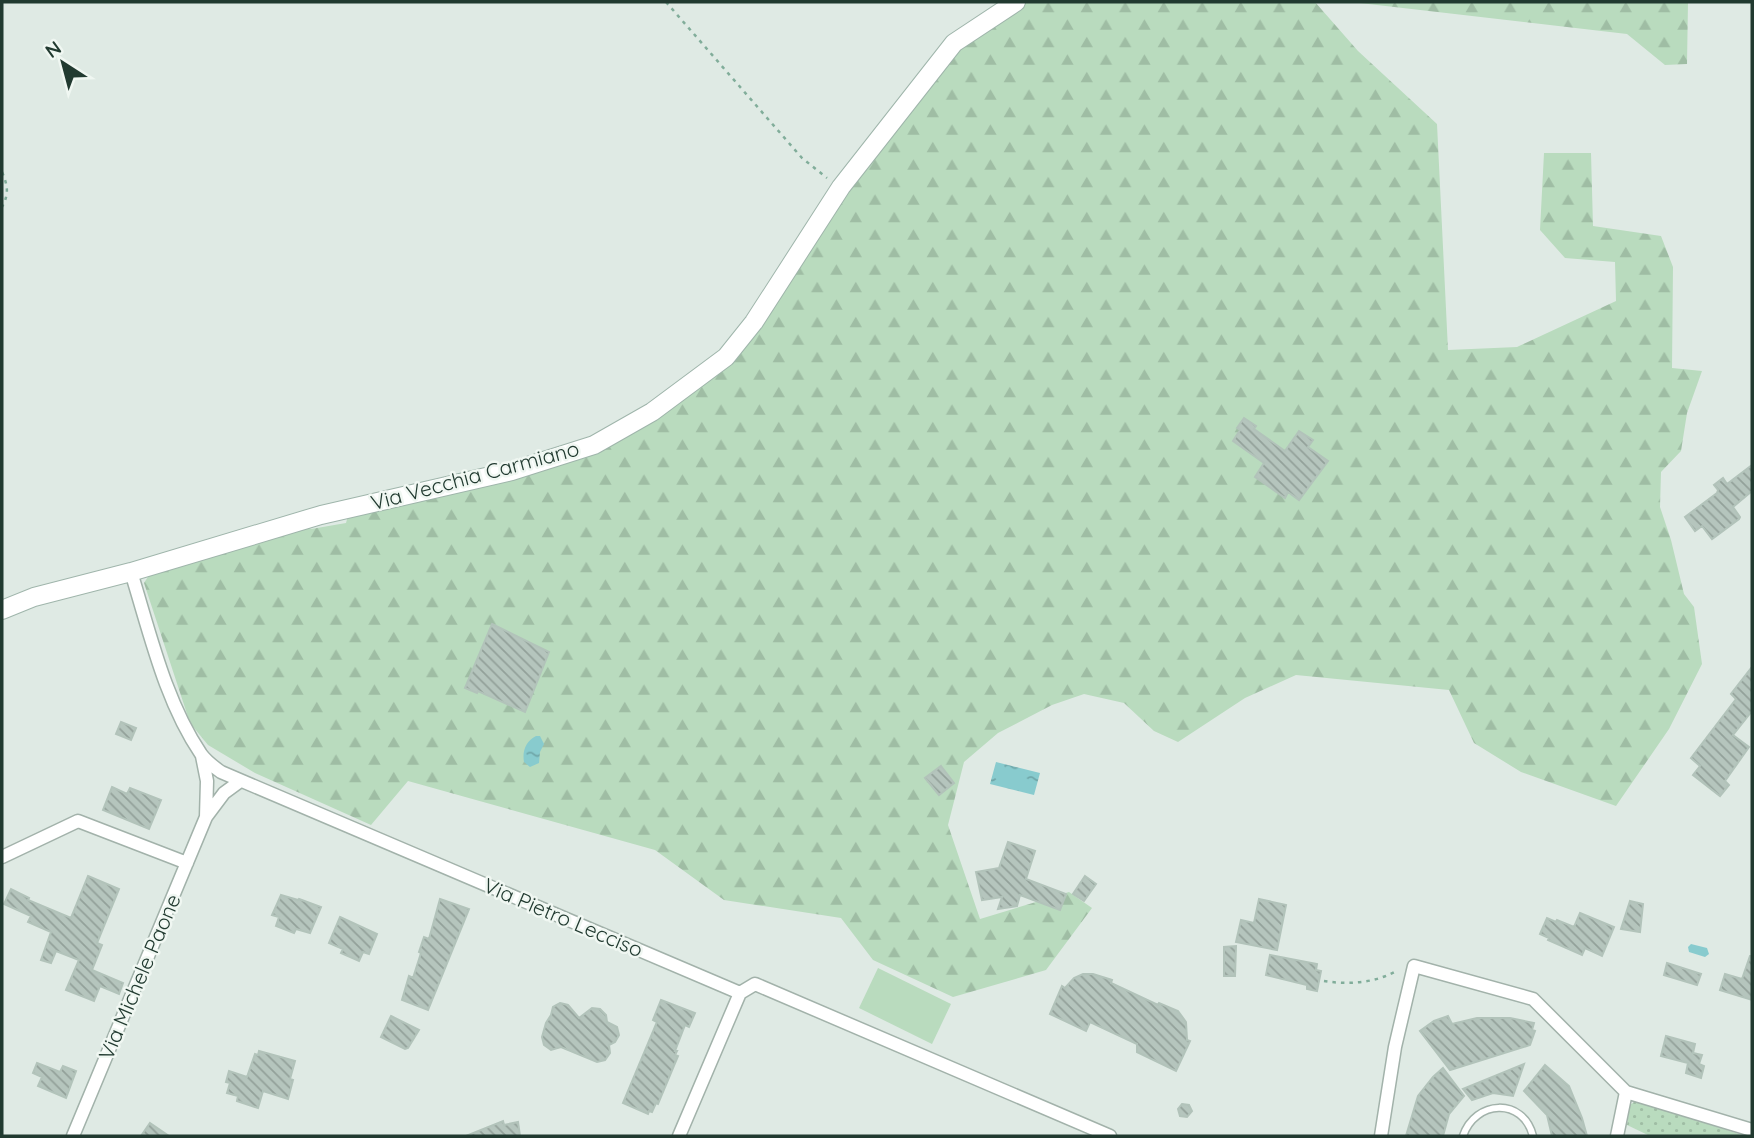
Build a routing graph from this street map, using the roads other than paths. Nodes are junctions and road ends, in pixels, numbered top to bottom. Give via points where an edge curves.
1 (1016, 2) edge
2 (131, 572) junction
3 (2, 610) edge
4 (202, 757) junction
5 (239, 782) junction
6 (206, 817) junction
7 (2, 857) edge
8 (187, 863) junction
9 (740, 993) junction
10 (1626, 1092) junction
11 (1752, 1130) edge
12 (73, 1136) edge
13 (680, 1136) edge
14 (1110, 1136) edge
15 (1381, 1136) edge
16 (1463, 1136) edge
17 (1534, 1136) edge
18 (1617, 1136) edge

1 - 2 street, Via Vecchia Carmiano via 954,43 841,187 754,322 726,357 652,412 594,445 512,471 321,515
2 - 3 street, Via Vecchia Carmiano
2 - 4 street, Via Pietro Lecciso via 165,678
4 - 5 street, Via Pietro Lecciso
4 - 6 street, Via Michele Paone
5 - 6 street, Via Michele Paone
5 - 9 street, Via Pietro Lecciso
6 - 8 street, Via Michele Paone
7 - 8 street via 78,821
8 - 12 street, Via Michele Paone
9 - 13 street
9 - 14 street, Via Pietro Lecciso via 755,984
10 - 11 street
10 - 15 street via 1533,999 1414,966
10 - 18 street
16 - 17 lane via 1473,1118 1493,1108 1506,1108 1527,1121

